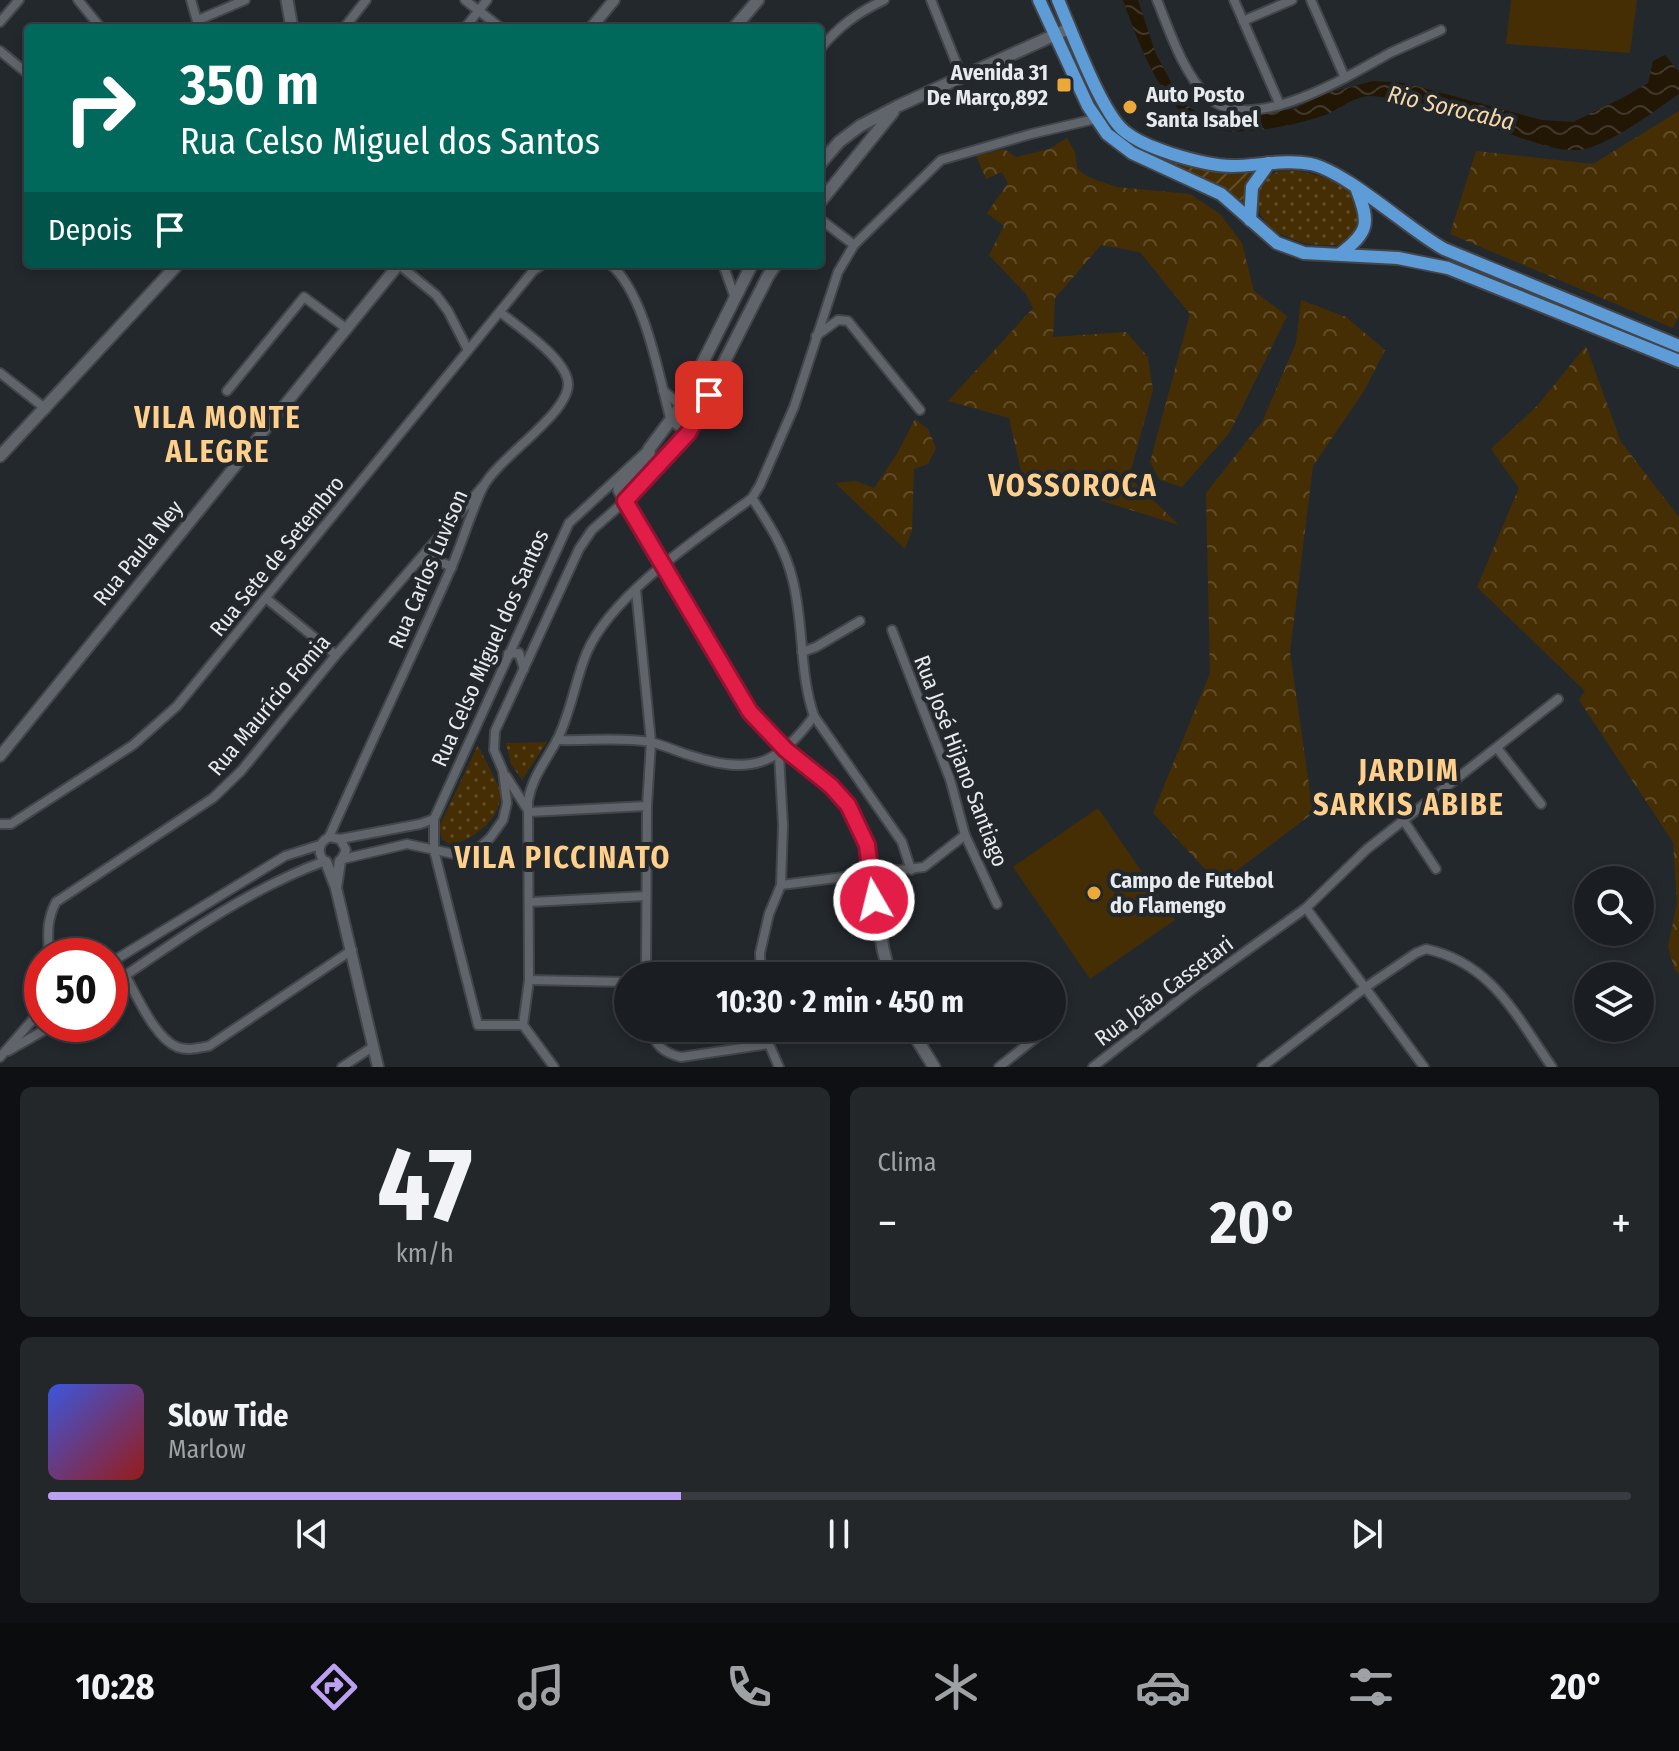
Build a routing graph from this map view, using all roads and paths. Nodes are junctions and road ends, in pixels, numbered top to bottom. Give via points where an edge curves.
1 (19, 0) edge
2 (78, 0) edge
3 (191, 0) edge
4 (245, 0) edge
5 (287, 0) edge
6 (366, 0) edge
7 (465, 0) edge
8 (487, 0) edge
9 (614, 0) edge
10 (758, 0) edge
11 (884, 0) edge
12 (931, 0) edge
13 (1039, 0) edge
14 (1058, 0) edge
15 (1157, 0) edge
16 (1234, 0) edge
17 (1292, 0) edge
18 (1311, 0) edge
19 (479, 11) junction
20 (1243, 21) junction
21 (0, 22) edge
22 (98, 24) edge
23 (198, 24) edge
24 (291, 24) edge
25 (347, 24) edge
26 (468, 24) edge
27 (496, 24) edge
28 (594, 24) edge
29 (737, 24) edge
30 (1070, 28) junction
31 (1441, 30) dead end
32 (1055, 35) junction
33 (824, 45) edge
34 (0, 51) edge
35 (24, 71) edge
36 (962, 77) junction
37 (1345, 78) junction
38 (1280, 105) junction
39 (898, 106) junction
40 (1095, 119) junction
41 (824, 159) edge
42 (1269, 163) junction
43 (1357, 190) junction
44 (824, 197) edge
45 (1250, 220) junction
46 (824, 222) edge
47 (854, 245) junction
48 (1340, 254) junction
49 (174, 268) edge
50 (396, 268) edge
51 (404, 268) edge
52 (537, 268) edge
53 (615, 268) edge
54 (724, 268) edge
55 (750, 268) edge
56 (774, 268) edge
57 (735, 298) junction
58 (500, 312) junction
59 (746, 312) junction
60 (347, 329) junction
61 (815, 337) junction
62 (1679, 346) edge
63 (468, 350) junction
64 (1679, 361) edge
65 (0, 373) edge
66 (662, 389) junction
67 (227, 391) dead end
68 (681, 406) junction
69 (46, 409) junction
70 (920, 410) dead end
71 (699, 416) junction
72 (671, 421) junction
73 (688, 433) junction
74 (649, 449) junction
75 (0, 456) edge
76 (484, 485) junction
77 (752, 498) junction
78 (625, 501) junction
79 (418, 560) junction
80 (663, 564) junction
81 (452, 567) junction
82 (636, 590) junction
83 (267, 599) junction
84 (860, 621) dead end
85 (892, 630) dead end
86 (802, 652) junction
87 (508, 654) junction
88 (336, 655) junction
89 (525, 670) junction
90 (1558, 699) dead end
91 (814, 716) junction
92 (557, 740) junction
93 (651, 742) junction
94 (1497, 748) junction
95 (782, 752) junction
96 (0, 756) edge
97 (503, 771) junction
98 (1541, 804) dead end
99 (647, 806) junction
100 (529, 812) junction
101 (434, 819) junction
102 (1404, 821) junction
103 (0, 824) edge
104 (965, 835) junction
105 (329, 837) junction
106 (340, 839) junction
107 (320, 845) junction
108 (434, 850) junction
109 (342, 860) junction
110 (325, 862) junction
111 (1436, 869) dead end
112 (911, 870) junction
113 (870, 875) junction
114 (781, 885) junction
115 (336, 888) junction
116 (646, 896) junction
117 (531, 902) junction
118 (997, 904) dead end
119 (1306, 908) junction
120 (48, 938) edge
121 (352, 950) junction
122 (128, 952) edge
123 (646, 962) edge
124 (760, 962) edge
125 (887, 962) edge
126 (128, 973) edge
127 (128, 980) edge
128 (529, 980) junction
129 (614, 982) edge
130 (1366, 987) junction
131 (523, 1025) junction
132 (24, 1029) edge
133 (25, 1042) edge
134 (655, 1042) edge
135 (919, 1042) edge
136 (1030, 1042) edge
137 (769, 1044) joint
138 (374, 1046) junction
139 (2, 1055) edge
140 (342, 1067) edge
141 (378, 1067) edge
142 (554, 1067) edge
143 (779, 1067) edge
144 (934, 1067) edge
145 (999, 1067) edge
146 (1093, 1067) edge
147 (1262, 1067) edge
148 (1424, 1067) edge
149 (1552, 1067) edge

1 - 21 street
2 - 22 street
3 - 23 street
4 - 23 street
5 - 24 main road
6 - 25 street
7 - 19 street
8 - 19 street
9 - 28 street
10 - 29 main road
11 - 33 street via 855,14
12 - 36 street
13 - 32 highway
14 - 30 highway
15 - 38 street via 1173,41 1209,98 1225,107
16 - 20 street
17 - 20 street
18 - 37 street
19 - 26 street
19 - 27 street
20 - 38 street
30 - 32 main road
30 - 42 highway via 1102,100 1132,136 1208,164
31 - 37 street
32 - 36 main road
32 - 40 highway
34 - 35 street
36 - 39 main road
37 - 38 street
39 - 41 main road via 860,126
39 - 44 main road
40 - 45 highway via 1132,153 1221,194
40 - 47 street via 941,160
42 - 43 highway via 1311,164
42 - 45 highway via 1252,187
43 - 48 highway via 1366,223 1357,242
43 - 62 highway via 1444,249
45 - 48 highway via 1290,249
46 - 47 street
47 - 61 street via 838,272
48 - 64 highway via 1448,268
49 - 69 main road
50 - 60 street, Rua Paula Ney
51 - 63 street via 436,295
52 - 58 street, Rua Sete de Setembro
53 - 66 street via 632,289
54 - 57 street
55 - 57 main road, Rua Celso Miguel dos Santos
56 - 59 main road, Rua Celso Miguel dos Santos
57 - 59 main road via 746,305
57 - 68 main road, Rua Celso Miguel dos Santos
58 - 63 street, Rua Sete de Setembro
58 - 76 street, Rua Carlos Luvison via 564,368 568,385 556,410
59 - 71 main road, Rua Celso Miguel dos Santos
60 - 67 street via 304,297
60 - 96 street, Rua Paula Ney
61 - 70 street via 838,320 848,321
61 - 77 street via 794,407
63 - 83 street, Rua Sete de Setembro
65 - 69 street
66 - 68 street
66 - 72 street
68 - 71 street
68 - 72 main road, Rua Celso Miguel dos Santos
69 - 75 main road
71 - 73 main road, Rua Celso Miguel dos Santos
72 - 73 street
72 - 74 main road, Rua Celso Miguel dos Santos
73 - 78 main road, Rua Celso Miguel dos Santos
74 - 78 main road via 649,458 620,485
74 - 87 street, Rua Celso Miguel dos Santos via 569,523
76 - 79 street, Rua Maurício Fomia
76 - 81 street, Rua Carlos Luvison
77 - 80 street
77 - 86 street via 786,557
78 - 80 main road
78 - 89 street, Rua Celso Miguel dos Santos via 579,549
79 - 81 street via 432,558
79 - 88 street, Rua Maurício Fomia
80 - 82 street
80 - 95 main road via 750,712
81 - 105 street, Rua Carlos Luvison
82 - 92 street via 601,627 587,651
82 - 93 street
83 - 88 street
83 - 103 street, Rua Sete de Setembro via 150,732 11,824
84 - 86 street
85 - 104 street, Rua José Hijano Santiago via 950,779
86 - 91 street
87 - 89 street via 519,653
87 - 101 street, Rua Celso Miguel dos Santos
88 - 120 street, Rua Maurício Fomia via 213,798 56,902
89 - 97 street, Rua Celso Miguel dos Santos via 495,731 494,750
90 - 94 street, Rua João Cassetari
91 - 95 street
91 - 112 street via 902,842
92 - 93 street
92 - 100 street via 531,785
93 - 95 street via 742,766
93 - 99 street
94 - 98 street
94 - 102 street, Rua João Cassetari
95 - 113 main road via 831,786 848,805 867,845
95 - 114 street
97 - 100 street
97 - 108 street, Rua Celso Miguel dos Santos via 507,803 490,838 467,853
99 - 100 street
99 - 116 street
100 - 117 street
101 - 106 street
101 - 108 street
102 - 111 street
102 - 119 street, Rua João Cassetari
104 - 112 street via 924,867
104 - 118 street, Rua José Hijano Santiago
105 - 106 street
105 - 107 street
106 - 109 street via 346,846
107 - 110 street
107 - 122 street via 285,856
108 - 109 street, Rua Celso Miguel dos Santos via 407,844
108 - 131 street via 478,1025
109 - 110 street
109 - 115 street
110 - 115 street
110 - 126 street via 271,885
112 - 113 street
113 - 114 street
113 - 125 main road
114 - 124 street via 769,914
115 - 121 street
116 - 117 street
116 - 123 street
117 - 128 street
119 - 130 street
119 - 146 street, Rua João Cassetari
121 - 127 street via 209,1046 191,1050 176,1047 160,1034
121 - 138 street
128 - 129 street
128 - 131 street
130 - 147 street
130 - 148 street
130 - 149 street via 1426,949 1460,960 1498,989
131 - 142 street
132 - 139 street
133 - 139 street
134 - 137 street via 681,1057
135 - 144 main road
136 - 145 street
137 - 143 street
138 - 140 street
138 - 141 street

